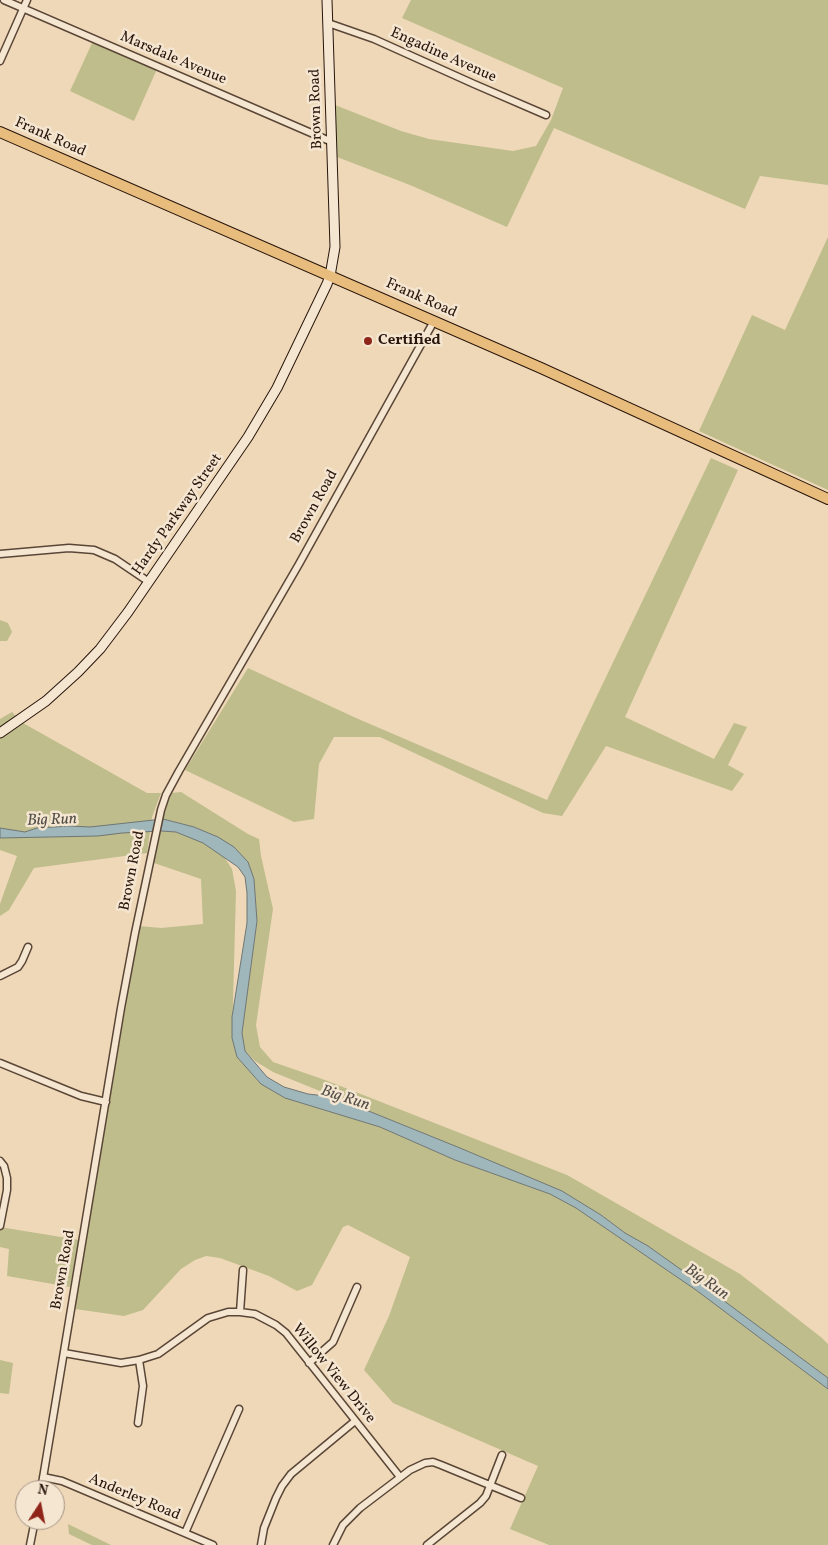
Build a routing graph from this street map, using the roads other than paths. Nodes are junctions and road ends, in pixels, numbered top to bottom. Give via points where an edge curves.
1 (4, 0) edge
2 (26, 0) edge
3 (327, 0) edge
4 (23, 8) junction
5 (328, 23) junction
6 (0, 62) edge
7 (546, 115) dead end
8 (0, 132) edge
9 (332, 142) junction
10 (330, 276) junction
11 (434, 321) junction
12 (828, 499) edge
13 (0, 554) edge
14 (149, 582) junction
15 (0, 733) edge
16 (28, 947) dead end
17 (0, 976) edge
18 (0, 1063) edge
19 (106, 1102) junction
20 (0, 1161) edge
21 (0, 1226) edge
22 (243, 1270) dead end
23 (357, 1287) dead end
24 (240, 1312) junction
25 (64, 1354) junction
26 (139, 1360) junction
27 (310, 1363) junction
28 (239, 1409) dead end
29 (354, 1421) junction
30 (138, 1423) dead end
31 (502, 1455) dead end
32 (43, 1477) junction
33 (400, 1477) junction
34 (43, 1480) edge
35 (490, 1486) junction
36 (521, 1498) dead end
37 (33, 1530) edge
38 (185, 1533) junction
39 (30, 1545) edge
40 (213, 1545) edge
41 (261, 1545) edge
42 (333, 1545) edge
43 (427, 1545) edge

1 - 4 street, Marsdale Avenue
2 - 4 street
3 - 5 main road, Brown Road
4 - 6 street
4 - 9 street, Marsdale Avenue
5 - 7 street, Engadine Avenue via 374,39
5 - 9 main road, Brown Road
8 - 10 main road, Frank Road
9 - 10 main road, Brown Road via 335,247
10 - 11 main road, Frank Road
10 - 14 main road, Hardy Parkway Street via 277,388 253,429
11 - 12 main road, Frank Road
11 - 19 street, Brown Road via 166,795 158,818 135,932
13 - 14 street via 69,548 94,550 116,559
14 - 15 main road, Hardy Parkway Street via 114,631 78,672 40,705
16 - 17 street via 18,967
18 - 19 street via 81,1096
19 - 25 street, Brown Road
20 - 21 street via 7,1178
22 - 24 street
23 - 27 street via 333,1342
24 - 26 street, Willow View Drive via 208,1318 158,1354
24 - 27 street, Willow View Drive via 255,1314 276,1325
25 - 26 street, Willow View Drive via 121,1363
25 - 32 street, Brown Road
26 - 30 street via 143,1386
27 - 29 street, Willow View Drive
28 - 38 street
29 - 33 street, Willow View Drive
29 - 41 street via 291,1474 282,1486 264,1528
31 - 35 street
32 - 34 street, Brown Road
32 - 38 street, Anderley Road via 62,1481
33 - 35 street via 419,1465 433,1462
33 - 42 street via 348,1520
35 - 36 street
35 - 43 street via 480,1503
37 - 39 street
38 - 40 street, Anderley Road

